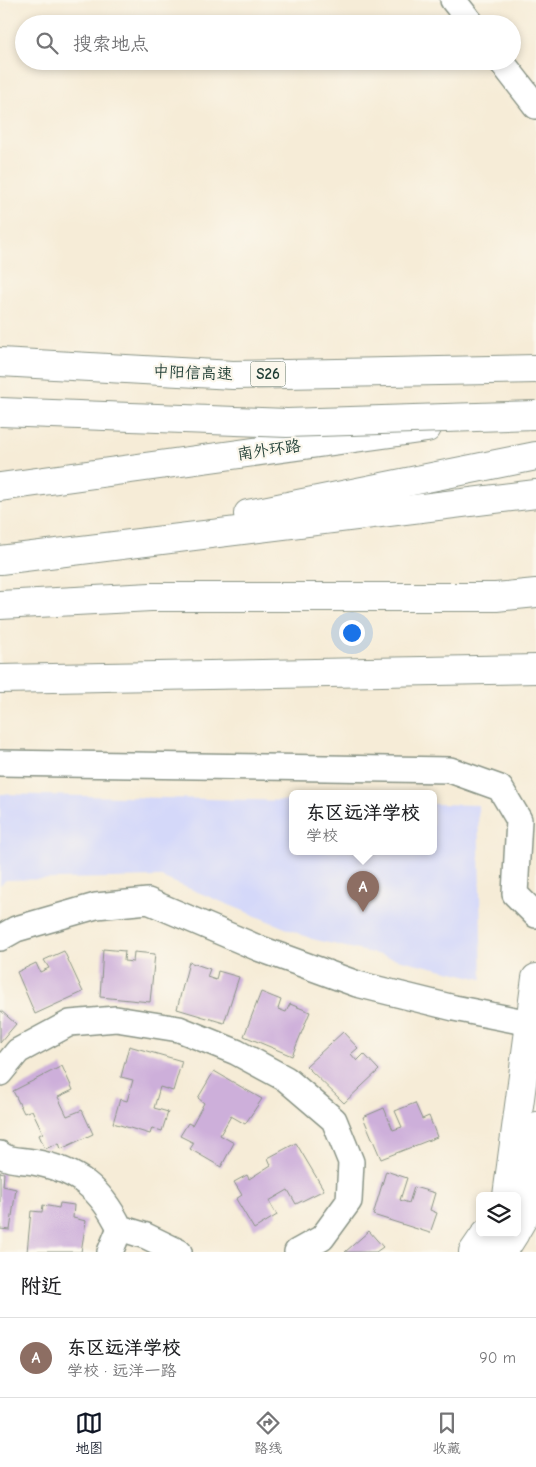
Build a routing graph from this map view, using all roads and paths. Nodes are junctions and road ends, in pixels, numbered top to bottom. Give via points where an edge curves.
1 (453, 0) edge
2 (465, 15) edge
3 (508, 70) edge
4 (536, 106) edge
5 (0, 362) edge
6 (536, 369) edge
7 (536, 406) edge
8 (0, 412) edge
9 (536, 415) edge
10 (536, 456) edge
11 (0, 488) edge
12 (536, 494) edge
13 (27, 558) junction
14 (0, 560) edge
15 (536, 593) edge
16 (0, 605) edge
17 (536, 669) edge
18 (0, 679) edge
19 (0, 763) edge
20 (536, 915) edge
21 (0, 938) edge
22 (536, 978) edge
23 (530, 1024) junction
24 (0, 1073) edge
25 (536, 1126) edge
26 (0, 1154) edge
27 (508, 1192) edge
28 (521, 1222) edge
29 (120, 1228) junction
30 (483, 1237) edge
31 (512, 1237) edge
32 (110, 1252) edge
33 (178, 1252) edge
34 (297, 1252) edge
35 (473, 1252) edge
36 (503, 1252) edge

1 - 2 street
3 - 4 street
5 - 6 main road, 中阳信高速 / S26 via 233,375
7 - 11 main road, 南外环路 via 487,420
8 - 9 main road, bridge via 287,423
10 - 13 main road
12 - 13 main road
13 - 14 main road
15 - 16 main road via 496,597 151,597
17 - 18 main road
19 - 20 street via 450,770 500,788 520,820 515,894
21 - 23 street via 16,929 96,906 148,901 258,948 358,984
22 - 23 main road
23 - 27 main road
24 - 34 street via 18,1051 70,1023 116,1019 180,1029 236,1052 286,1079 334,1120 351,1162 349,1201 322,1238
25 - 28 main road
26 - 29 street via 5,1158 76,1175 107,1202
29 - 32 street
29 - 33 street via 146,1236
30 - 35 main road
31 - 36 main road

